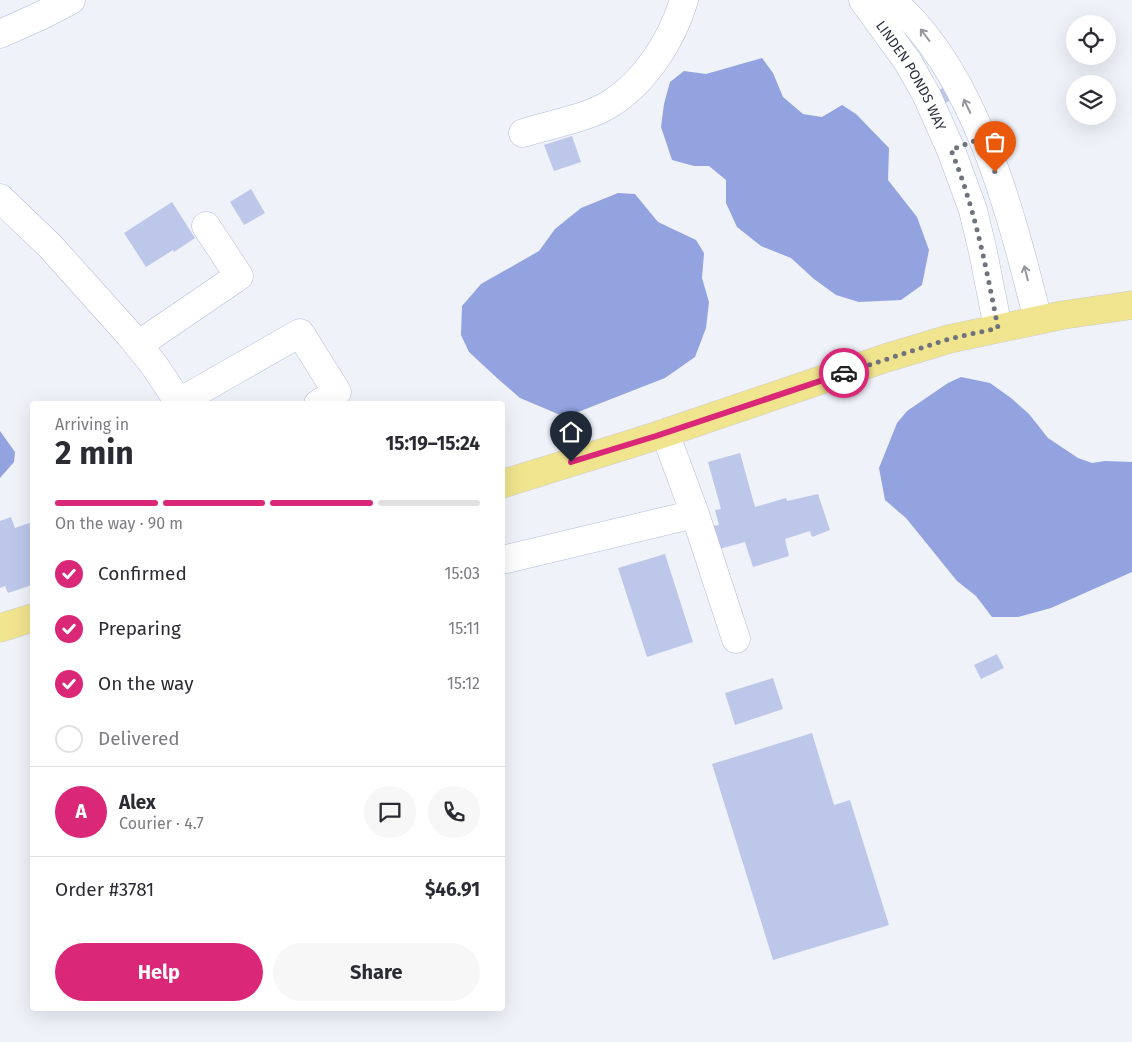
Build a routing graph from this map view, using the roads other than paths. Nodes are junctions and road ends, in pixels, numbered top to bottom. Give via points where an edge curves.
1 (71, 0) edge
2 (684, 0) edge
3 (863, 0) edge
4 (891, 0) edge
5 (0, 34) edge
6 (523, 133) dead end
7 (982, 138) junction
8 (951, 150) junction
9 (0, 198) edge
10 (206, 226) dead end
11 (1132, 305) edge
12 (1038, 320) junction
13 (998, 328) junction
14 (138, 345) junction
15 (179, 401) edge
16 (183, 401) edge
17 (323, 401) edge
18 (665, 433) junction
19 (505, 483) edge
20 (694, 514) junction
21 (505, 559) edge
22 (30, 619) edge
23 (0, 628) edge
24 (736, 639) dead end

1 - 5 street
2 - 6 street via 667,42 631,87 609,104 590,113
3 - 8 street, LINDEN PONDS WAY via 908,62
7 -> 4 street, LINDEN PONDS WAY via 937,52 918,26
7 - 8 street
12 -> 7 street, LINDEN PONDS WAY via 1018,241
8 - 13 street, LINDEN PONDS WAY via 973,210
9 - 14 street via 50,246
10 - 14 street via 239,276
11 - 12 main road
12 - 13 main road
13 - 18 main road via 886,358
14 - 15 street
16 - 17 street via 300,333 337,392
18 - 19 main road
18 - 20 street
20 - 21 street
20 - 24 street
22 - 23 main road

